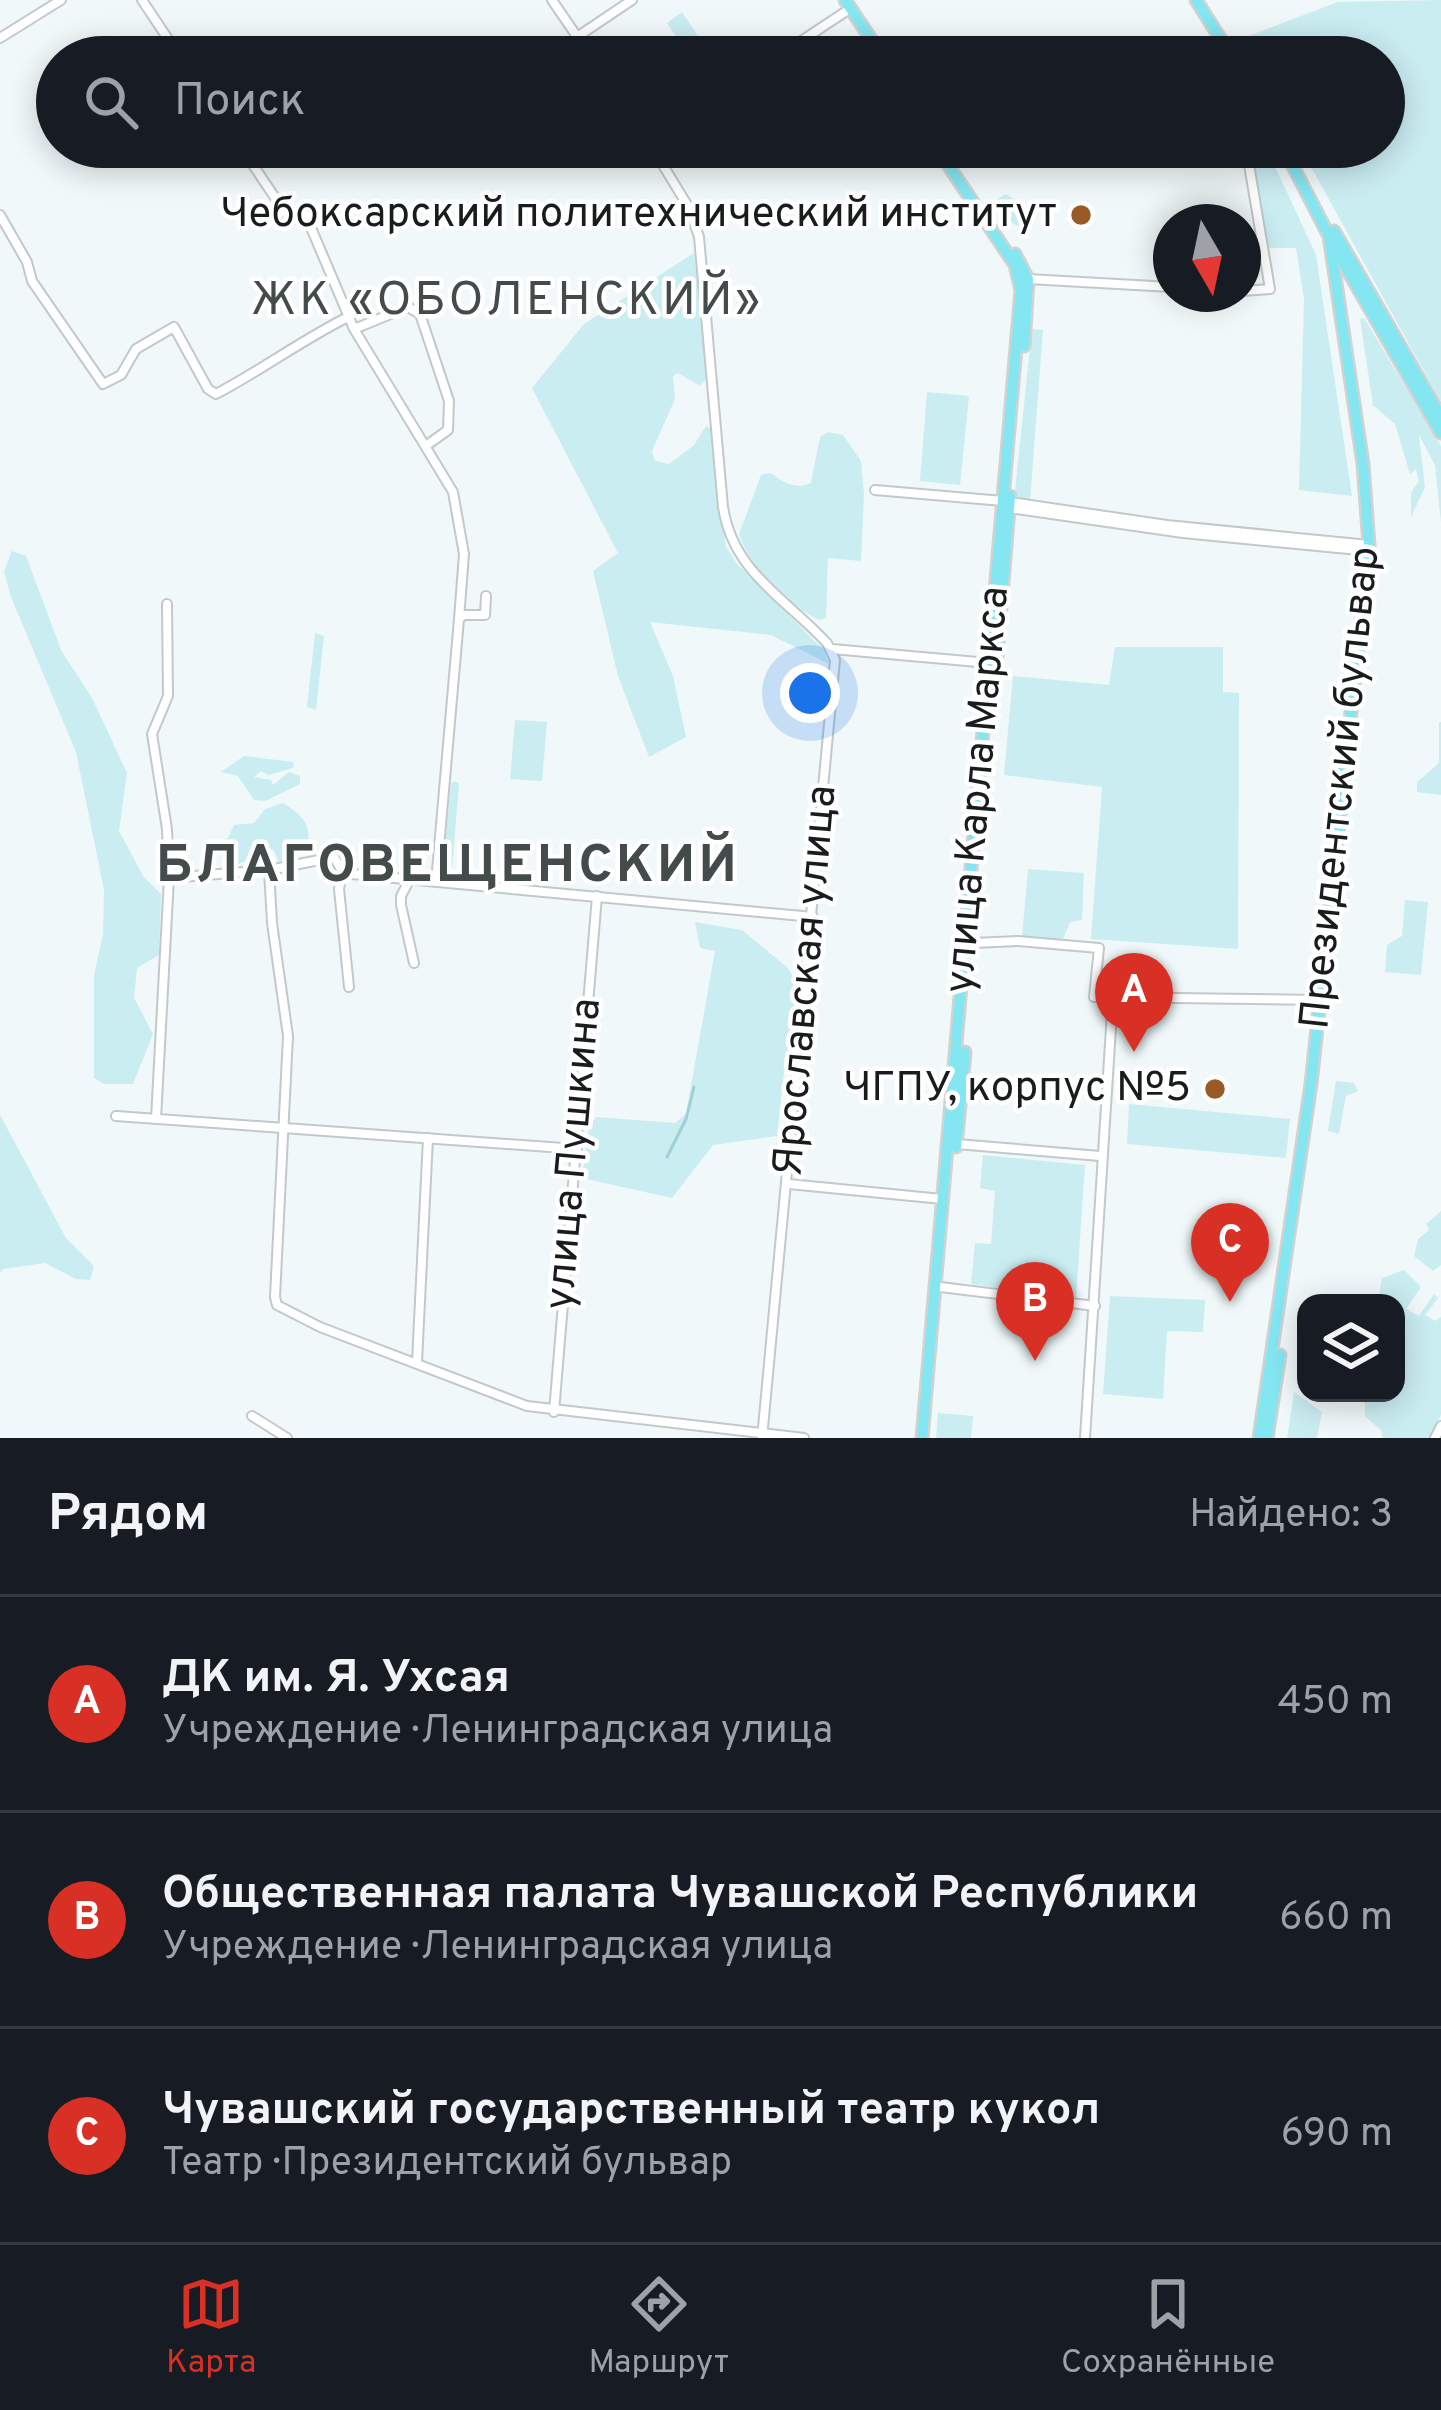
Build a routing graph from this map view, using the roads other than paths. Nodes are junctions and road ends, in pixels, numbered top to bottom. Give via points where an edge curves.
1 (61, 0) edge
2 (142, 0) edge
3 (552, 0) edge
4 (632, 0) edge
5 (1200, 0) edge
6 (846, 8) edge
7 (166, 36) edge
8 (576, 36) edge
9 (578, 36) edge
10 (807, 36) edge
11 (865, 36) edge
12 (1223, 36) edge
13 (0, 38) edge
14 (255, 168) edge
15 (665, 168) edge
16 (954, 168) edge
17 (1250, 168) edge
18 (1298, 168) edge
19 (1256, 204) edge
20 (0, 214) edge
21 (1261, 234) edge
22 (1332, 234) junction
23 (1339, 256) junction
24 (1024, 280) junction
25 (1153, 285) edge
26 (1261, 290) edge
27 (1370, 303) junction
28 (1346, 311) junction
29 (350, 316) junction
30 (354, 329) junction
31 (1441, 417) edge
32 (1441, 433) edge
33 (427, 445) junction
34 (874, 490) dead end
35 (1007, 504) junction
36 (1371, 548) junction
37 (486, 596) dead end
38 (167, 604) dead end
39 (459, 620) junction
40 (832, 650) junction
41 (993, 663) junction
42 (269, 870) junction
43 (342, 871) junction
44 (169, 878) junction
45 (410, 879) junction
46 (436, 882) junction
47 (597, 896) junction
48 (813, 917) junction
49 (970, 943) junction
50 (414, 963) dead end
51 (349, 986) dead end
52 (1112, 996) junction
53 (1324, 1000) junction
54 (116, 1116) dead end
55 (156, 1118) junction
56 (284, 1128) junction
57 (428, 1138) junction
58 (956, 1144) junction
59 (577, 1149) junction
60 (1100, 1156) junction
61 (789, 1184) junction
62 (944, 1200) junction
63 (937, 1291) junction
64 (1095, 1306) junction
65 (417, 1362) junction
66 (554, 1412) junction
67 (252, 1416) dead end
68 (1441, 1426) edge
69 (762, 1436) edge
70 (287, 1438) edge
71 (804, 1438) edge
72 (922, 1438) edge
73 (1085, 1438) edge
74 (1263, 1438) edge
75 (1436, 1438) edge

1 - 13 street
2 - 7 street
3 - 8 street
4 - 9 street
5 - 12 main road
6 - 10 street
6 - 11 main road
14 - 29 street via 290,220 307,216
15 - 40 street via 699,237 731,542
16 - 24 main road
17 - 19 street
18 - 22 main road, Президентский бульвар
20 - 29 street via 32,281 103,384 121,375 136,349 174,327 216,394
21 - 26 street via 1270,289
22 - 23 main road
22 - 27 main road
22 - 28 main road, Президентский бульвар
23 - 27 main road
23 - 28 main road, Президентский бульвар
24 - 25 street
24 - 35 main road, улица Карла Маркса
27 - 28 main road
27 - 31 main road
27 - 32 main road
28 - 36 main road, Президентский бульвар
29 - 30 street
30 - 33 street
30 - 33 street via 408,307 420,314 451,412 448,430
33 - 39 street via 462,526
34 - 35 street
35 - 36 street
35 - 41 main road, улица Карла Маркса
36 - 53 main road, Президентский бульвар
37 - 39 street via 485,616
38 - 44 street via 168,696 153,726
39 - 46 street
40 - 41 street
40 - 48 street, Ярославская улица
41 - 49 main road, улица Карла Маркса
42 - 43 street via 334,857
42 - 44 street
42 - 56 street via 288,1036
43 - 45 street
43 - 51 street
44 - 55 street
45 - 46 street
45 - 50 street via 401,905
46 - 47 street
47 - 48 street
47 - 59 street, улица Пушкина
48 - 61 street, Ярославская улица
49 - 52 street via 1099,949 1094,997
49 - 58 main road, улица Карла Маркса
49 - 62 main road, улица Карла Маркса
52 - 53 street
52 - 60 street
53 - 74 main road, Президентский бульвар
54 - 55 street
55 - 56 street
56 - 57 street
56 - 65 street via 274,1297 320,1328
57 - 59 street
57 - 65 street
58 - 60 street
58 - 63 main road, улица Карла Маркса
59 - 66 street, улица Пушкина
60 - 64 street
61 - 62 street
61 - 69 street, Ярославская улица
62 - 63 main road, улица Карла Маркса
63 - 64 street
63 - 72 main road, улица Карла Маркса
64 - 73 street
65 - 66 street
66 - 69 street
67 - 70 street
68 - 75 street
69 - 71 street

